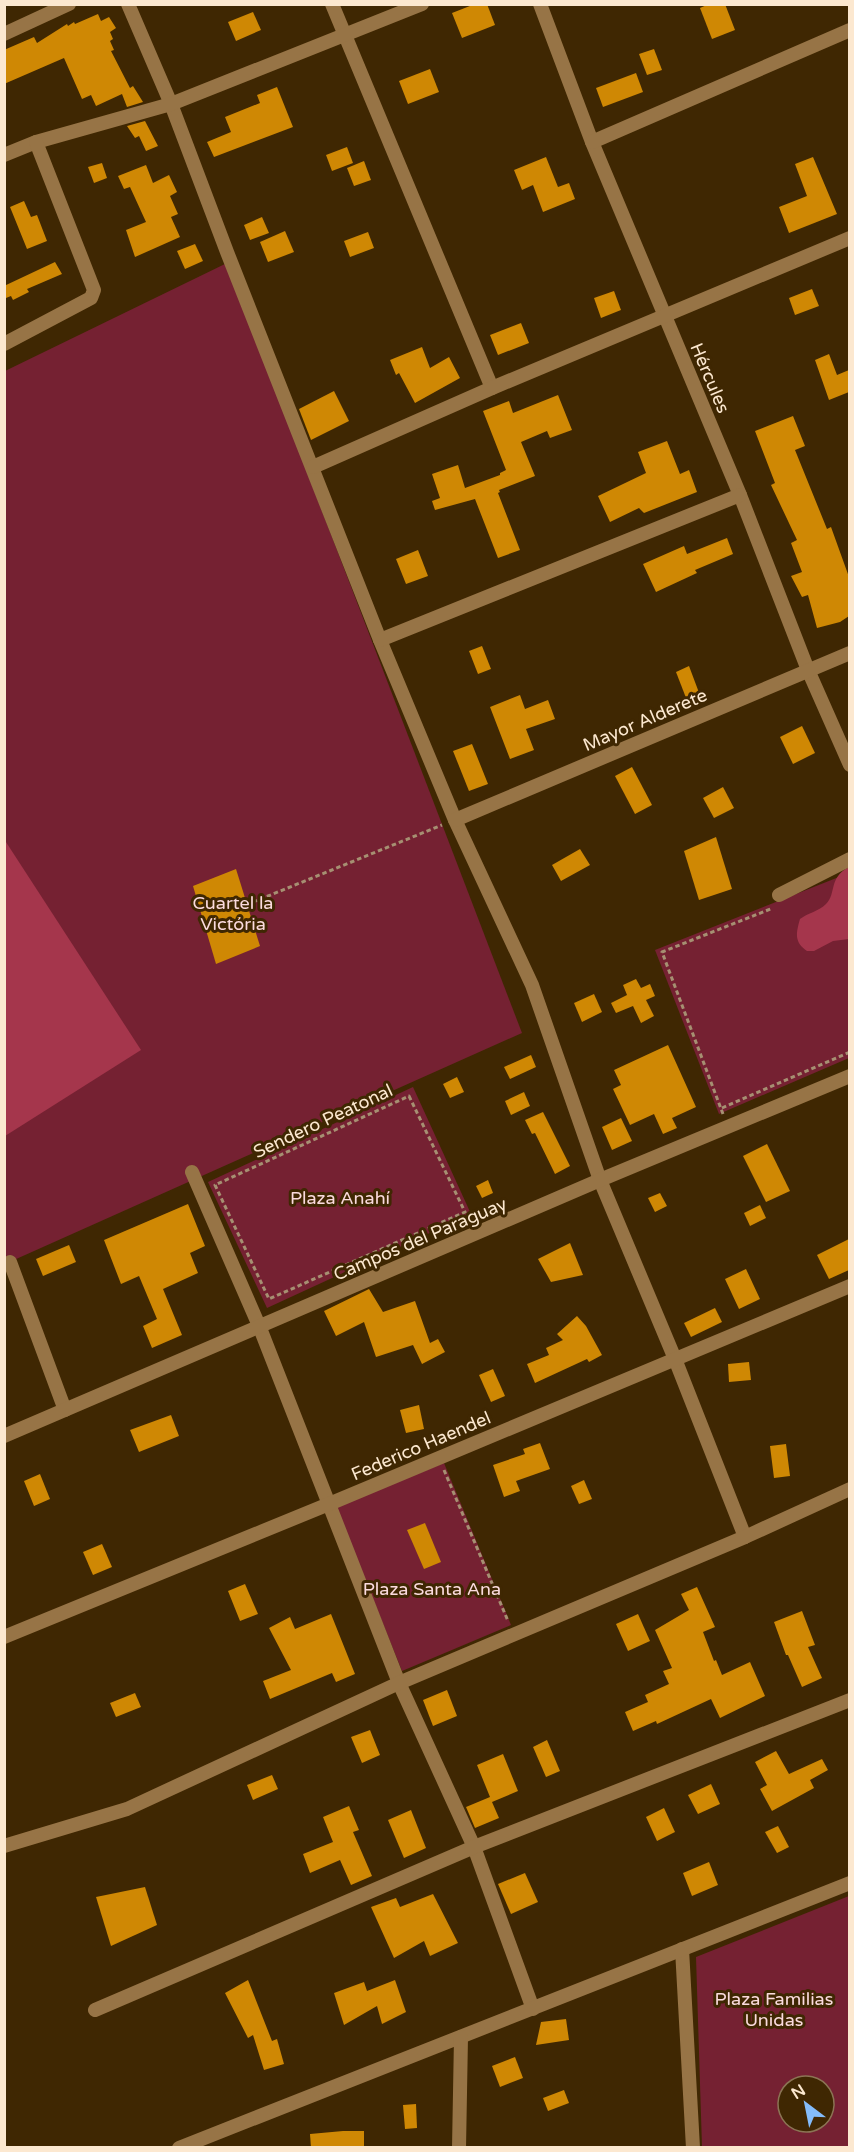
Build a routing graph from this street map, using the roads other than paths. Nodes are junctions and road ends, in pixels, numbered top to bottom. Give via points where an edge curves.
1 (69, 4) edge
2 (128, 4) edge
3 (332, 4) edge
4 (422, 4) edge
5 (540, 4) edge
6 (849, 30) edge
7 (4, 34) edge
8 (345, 36) junction
9 (171, 104) junction
10 (36, 142) junction
11 (592, 142) junction
12 (4, 155) edge
13 (849, 239) edge
14 (664, 316) junction
15 (4, 344) edge
16 (492, 388) junction
17 (313, 467) junction
18 (740, 495) junction
19 (380, 640) junction
20 (849, 653) edge
21 (808, 670) junction
22 (849, 765) edge
23 (456, 820) junction
24 (849, 860) edge
25 (781, 899) road end
26 (849, 1076) edge
27 (192, 1172) dead end
28 (600, 1180) junction
29 (10, 1262) dead end
30 (849, 1286) edge
31 (260, 1328) junction
32 (675, 1359) junction
33 (65, 1410) junction
34 (4, 1436) edge
35 (849, 1489) edge
36 (329, 1504) junction
37 (745, 1537) junction
38 (4, 1637) edge
39 (399, 1683) junction
40 (849, 1700) edge
41 (4, 1846) edge
42 (474, 1847) junction
43 (849, 1882) edge
44 (681, 1949) junction
45 (533, 2009) junction
46 (95, 2010) dead end
47 (461, 2037) junction
48 (179, 2148) edge
49 (459, 2148) edge
50 (693, 2148) edge

1 - 7 street
2 - 9 street
3 - 8 street
4 - 8 street
5 - 11 street, Hércules
6 - 11 street
8 - 9 street
8 - 16 street
9 - 10 street
9 - 17 street
10 - 12 street
10 - 15 street via 94,290 91,298
11 - 14 street, Hércules
13 - 14 street
14 - 16 street
14 - 18 street, Hércules
16 - 17 street
17 - 19 street
18 - 19 street
18 - 21 street, Hércules
19 - 23 street
20 - 21 street, Mayor Alderete
21 - 22 street, Hércules
21 - 23 street, Mayor Alderete
23 - 28 street via 532,985
24 - 25 street
26 - 28 street, Campos del Paraguay
27 - 31 street
28 - 31 street, Campos del Paraguay
28 - 32 street
29 - 33 street
30 - 32 street, Federico Haendel
31 - 33 street, Campos del Paraguay
31 - 36 street
32 - 36 street, Federico Haendel
32 - 37 street
33 - 34 street, Campos del Paraguay
35 - 37 street
36 - 38 street, Federico Haendel
36 - 39 street
37 - 39 street
39 - 41 street via 126,1809
39 - 42 street
40 - 42 street
42 - 45 street
42 - 46 street
43 - 44 street
44 - 45 street
44 - 50 street
45 - 47 street
47 - 48 street
47 - 49 street

